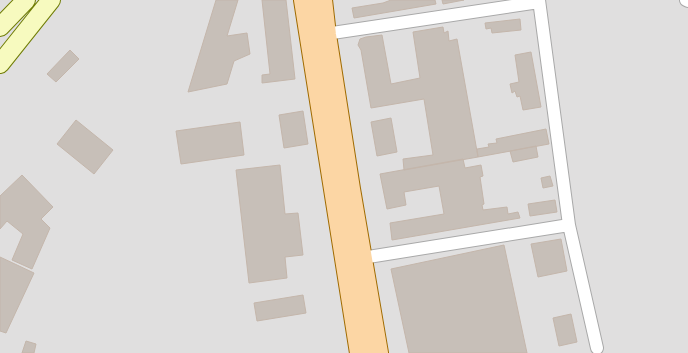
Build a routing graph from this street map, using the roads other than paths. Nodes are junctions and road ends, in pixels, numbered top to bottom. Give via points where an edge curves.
1 (26, 0) edge
2 (51, 0) edge
3 (304, 0) edge
4 (322, 0) edge
5 (539, 1) edge
6 (0, 27) edge
7 (318, 35) junction
8 (2, 58) edge
9 (343, 190) junction
10 (569, 225) junction
11 (362, 258) junction
12 (597, 348) dead end
13 (360, 353) edge
14 (378, 353) edge

1 - 6 street
2 - 8 street
3 - 7 main road
4 - 7 main road
5 - 7 street
5 - 10 street
7 - 9 main road
9 - 11 main road
9 - 13 main road
10 - 11 street
10 - 12 street
11 - 14 main road

